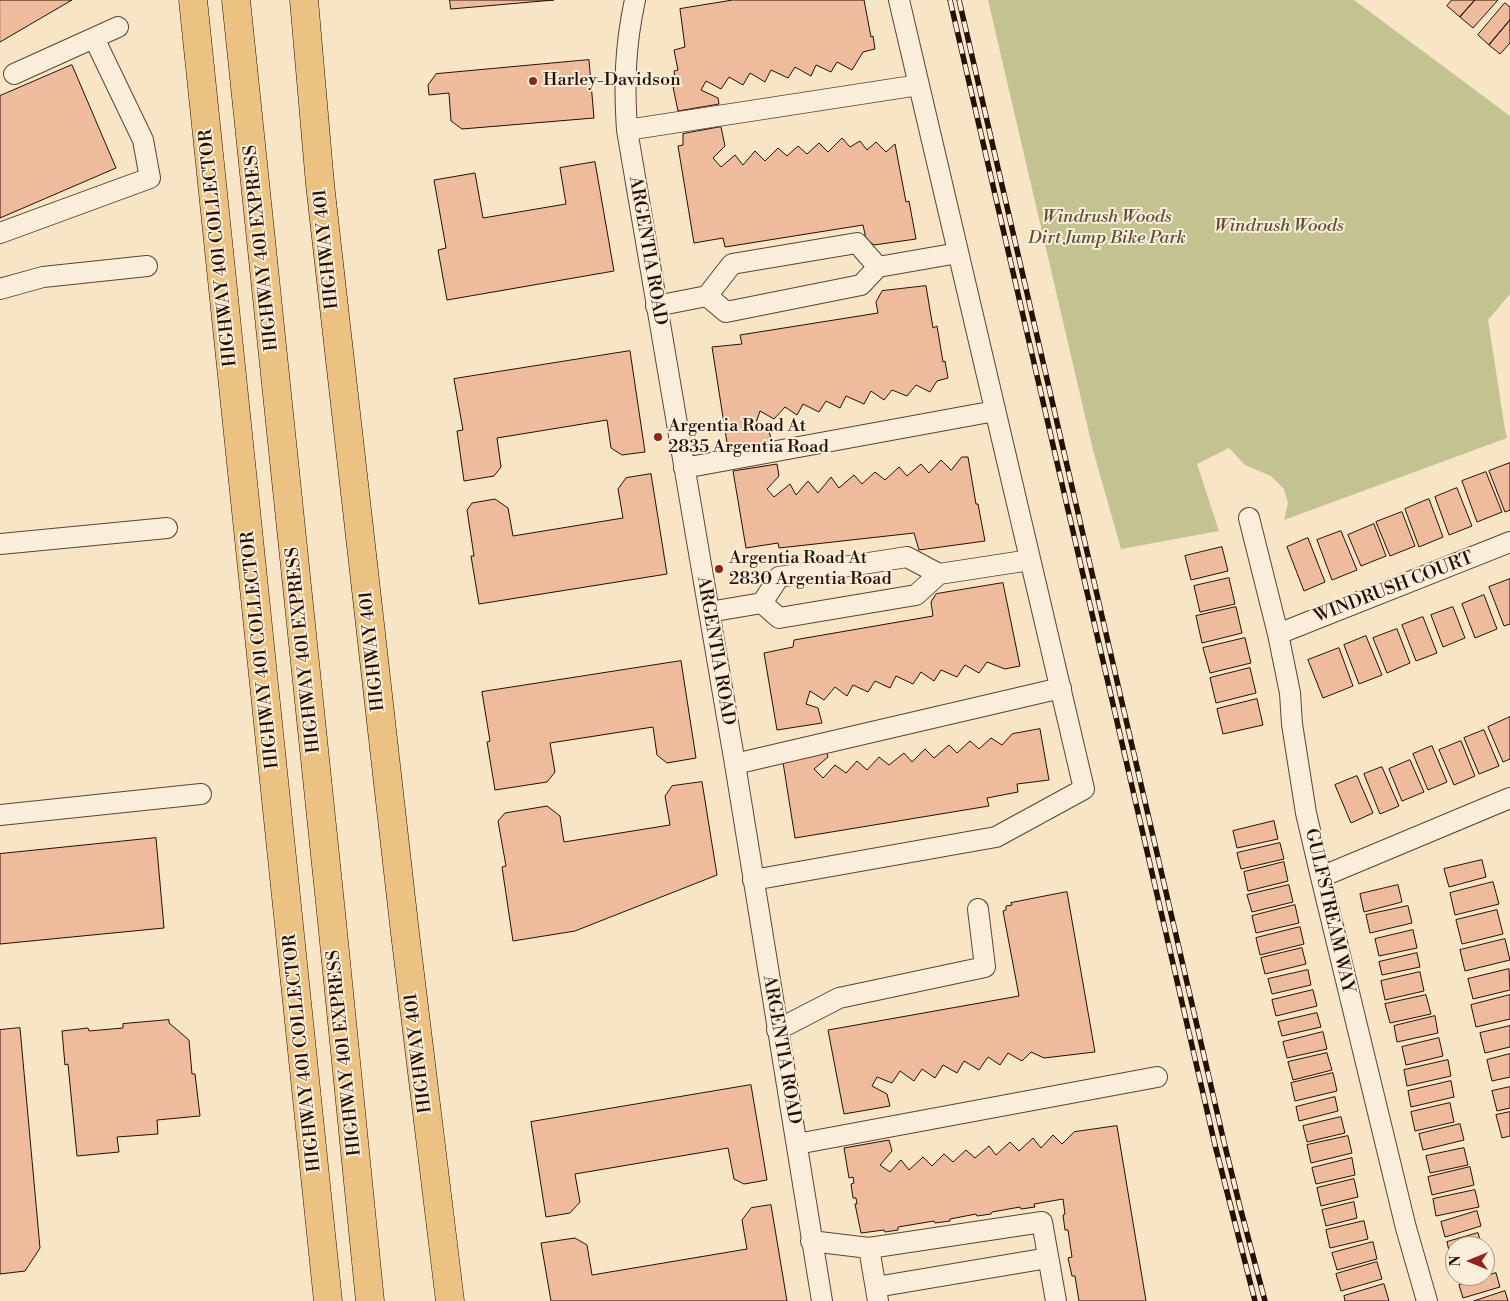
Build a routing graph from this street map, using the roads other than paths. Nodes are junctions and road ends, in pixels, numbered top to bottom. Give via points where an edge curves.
1 (193, 0) edge
2 (236, 0) edge
3 (304, 0) edge
4 (636, 0) edge
5 (899, 0) edge
6 (118, 26) dead end
7 (94, 38) junction
8 (14, 74) dead end
9 (919, 85) junction
10 (627, 130) junction
11 (0, 233) edge
12 (958, 253) junction
13 (147, 266) dead end
14 (878, 267) junction
15 (0, 289) edge
16 (707, 296) junction
17 (656, 306) junction
18 (995, 411) junction
19 (684, 468) junction
20 (1249, 518) dead end
21 (167, 528) dead end
22 (1510, 542) edge
23 (0, 544) edge
24 (1030, 560) junction
25 (939, 574) junction
26 (762, 603) junction
27 (709, 612) junction
28 (1278, 634) junction
29 (1060, 688) junction
30 (735, 764) junction
31 (202, 794) dead end
32 (1510, 798) edge
33 (0, 815) edge
34 (1321, 877) junction
35 (753, 880) junction
36 (978, 909) dead end
37 (777, 1030) junction
38 (1157, 1077) dead end
39 (798, 1144) junction
40 (812, 1241) junction
41 (870, 1248) junction
42 (1048, 1258) junction
43 (877, 1294) edge
44 (328, 1301) edge
45 (370, 1301) edge
46 (450, 1301) edge
47 (822, 1301) edge
48 (1054, 1301) edge
49 (1427, 1301) edge

1 - 44 highway, HIGHWAY 401 COLLECTOR
2 - 45 highway, HIGHWAY 401 EXPRESS
3 - 46 highway, HIGHWAY 401 via 320,184
4 - 10 street, ARGENTIA ROAD via 628,34 624,92
5 - 9 street
6 - 7 street
7 - 8 street
7 - 11 street via 142,140 150,178
9 - 10 street
9 - 12 street
10 - 17 street, ARGENTIA ROAD
12 - 14 street
12 - 18 street
13 - 15 street via 43,277
14 - 16 street via 861,286 726,312
14 - 16 street via 857,243 732,264
16 - 17 street
17 - 19 street, ARGENTIA ROAD
18 - 19 street
18 - 24 street
19 - 27 street, ARGENTIA ROAD
20 - 28 street, GULFSTREAM WAY
21 - 23 street
22 - 28 street, WINDRUSH COURT
24 - 25 street
24 - 29 street
25 - 26 street via 916,595 779,618
25 - 26 street via 907,557 789,575 779,577
26 - 27 street
27 - 30 street, ARGENTIA ROAD
28 - 34 street, GULFSTREAM WAY via 1290,693 1306,813
29 - 30 street
29 - 35 street via 1084,790 996,837
30 - 35 street, ARGENTIA ROAD
31 - 33 street
32 - 34 street
34 - 49 street, GULFSTREAM WAY via 1406,1228
35 - 37 street, ARGENTIA ROAD
36 - 37 street via 985,967 838,998
37 - 39 street, ARGENTIA ROAD
38 - 39 street
39 - 40 street, ARGENTIA ROAD
40 - 41 street
40 - 47 street, ARGENTIA ROAD
41 - 42 street via 1042,1222
41 - 43 street
42 - 43 street
42 - 48 street

